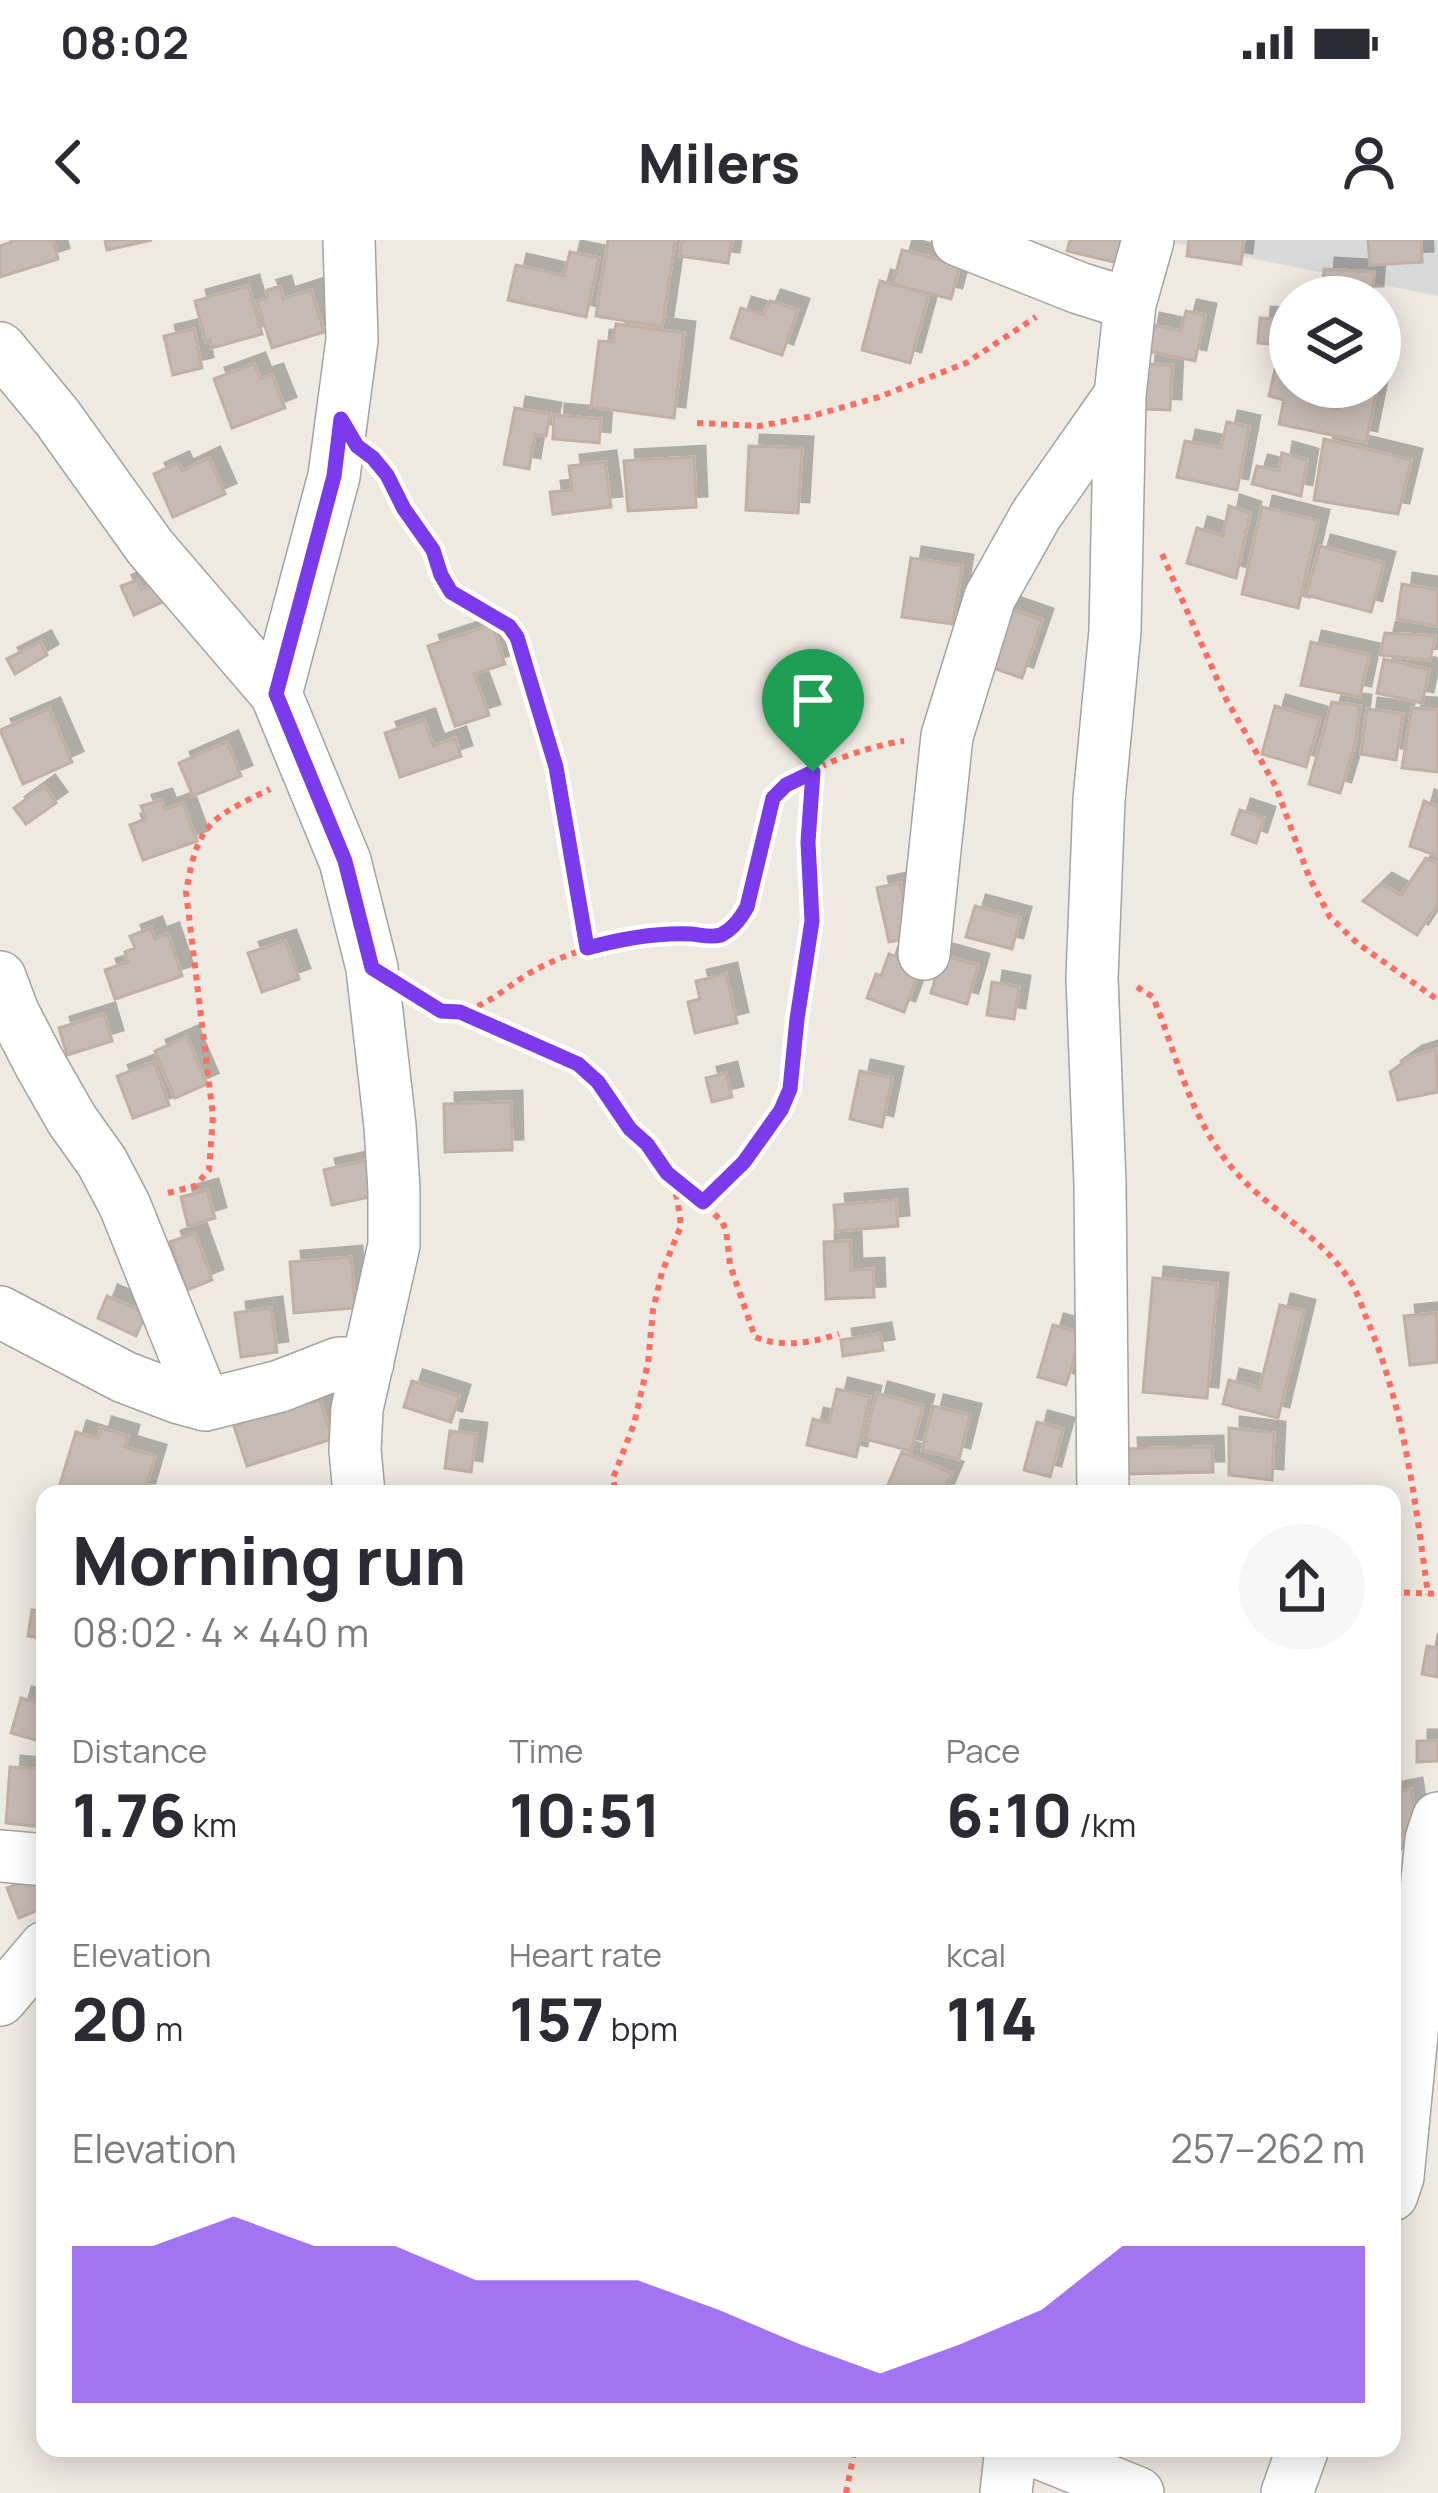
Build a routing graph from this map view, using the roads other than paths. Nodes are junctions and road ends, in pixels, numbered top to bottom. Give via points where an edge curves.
1 (350, 240) edge
2 (958, 240) edge
3 (1148, 240) edge
4 (1130, 304) junction
5 (0, 348) edge
6 (1120, 394) junction
7 (276, 694) junction
8 (924, 954) dead end
9 (0, 977) edge
10 (0, 1312) edge
11 (368, 1363) junction
12 (205, 1405) junction
13 (358, 1485) edge
14 (1103, 1485) edge
15 (1438, 1819) edge
16 (0, 1856) edge
17 (36, 1859) edge
18 (36, 1958) edge
19 (0, 2000) edge
20 (1401, 2146) edge
21 (1010, 2457) edge
22 (1049, 2457) edge
23 (1301, 2457) edge
24 (1006, 2493) edge
25 (1138, 2493) edge
26 (1287, 2493) edge

1 - 7 street via 352,340 334,476
2 - 4 street
3 - 4 street
4 - 6 street
5 - 7 street via 150,547
6 - 8 street via 990,597 947,736
6 - 14 street via 1093,978
7 - 11 street via 345,861 372,968 394,1245
9 - 12 street via 40,1064 124,1206
10 - 12 street via 124,1377
11 - 12 street via 339,1363
11 - 13 street via 356,1430
15 - 20 street
16 - 17 street
18 - 19 street
21 - 24 street
22 - 25 street
23 - 26 street

